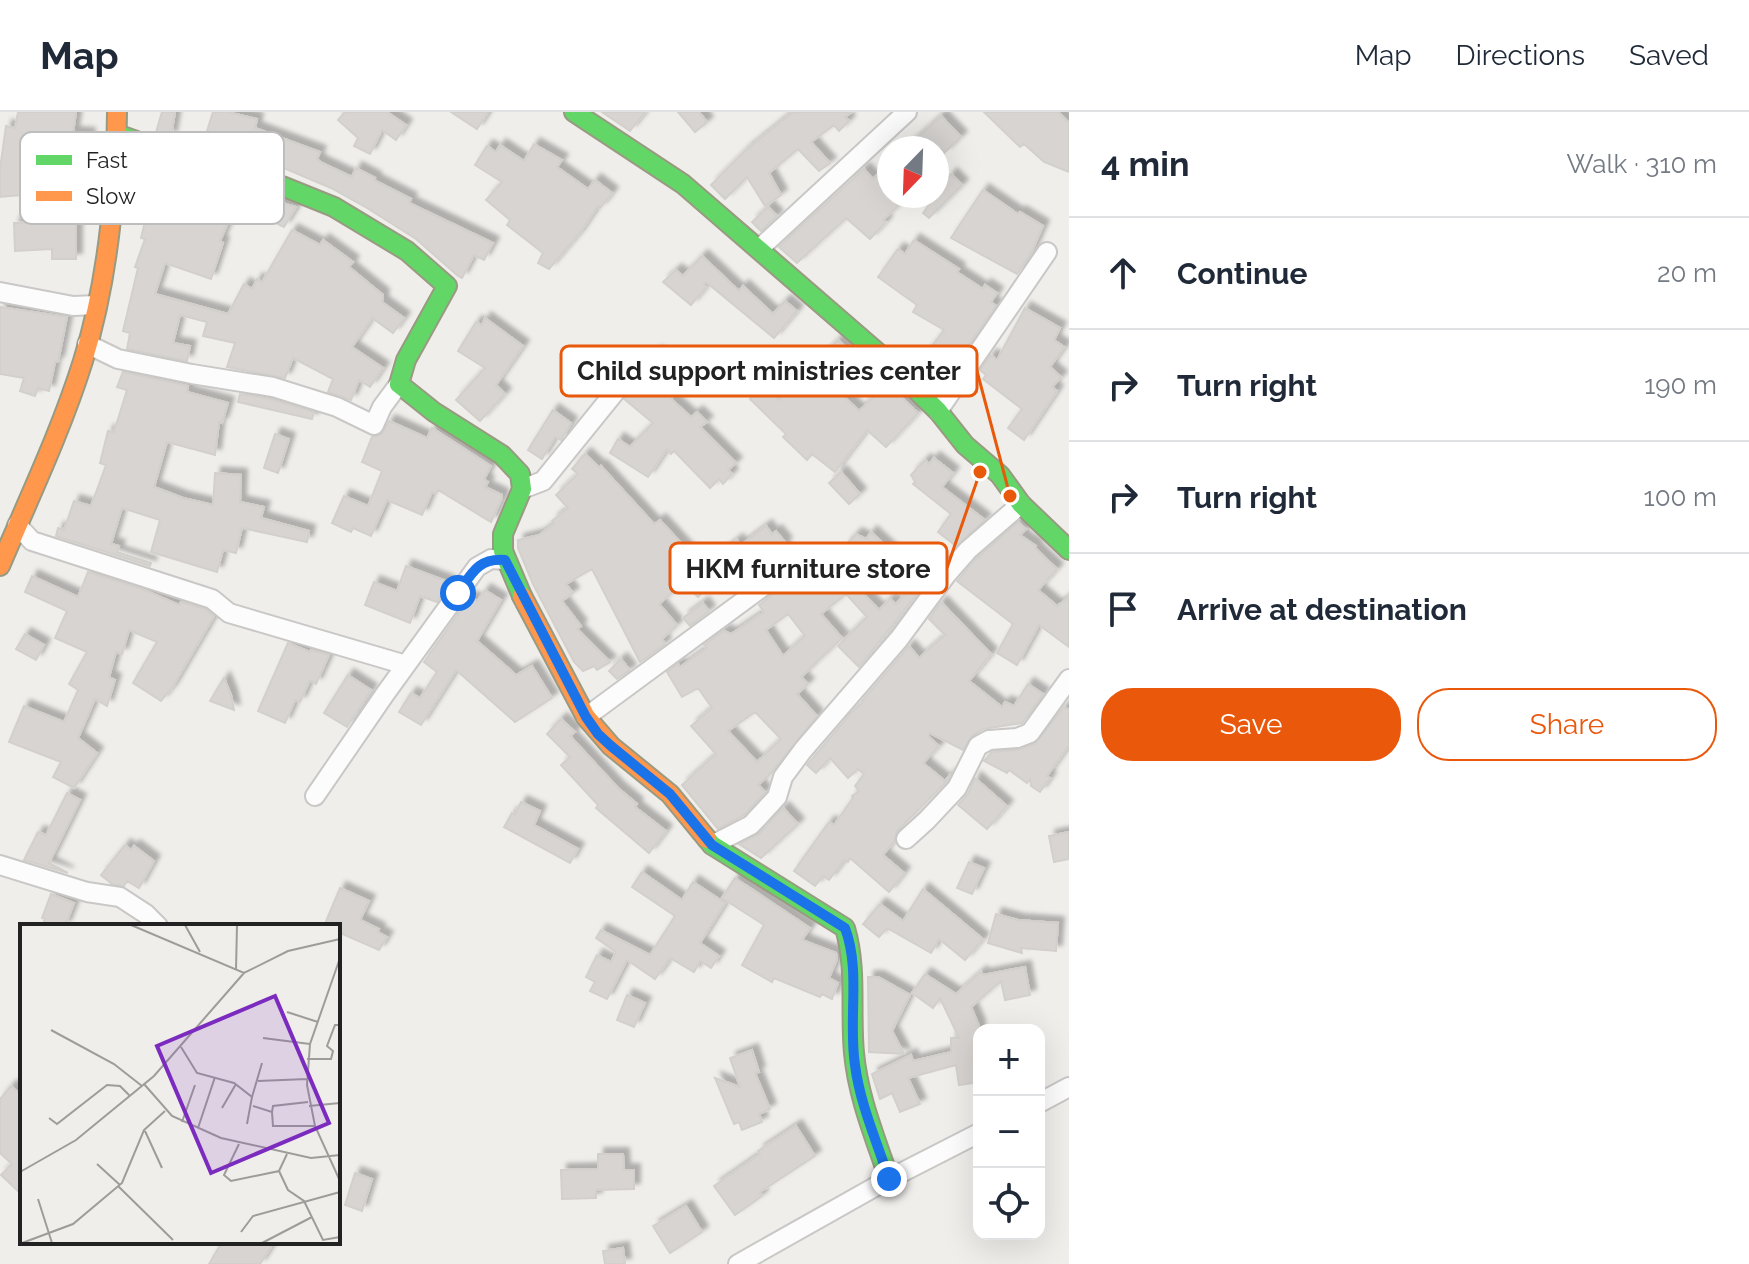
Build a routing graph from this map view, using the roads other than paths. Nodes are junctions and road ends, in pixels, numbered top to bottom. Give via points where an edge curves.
1 (574, 112) edge
2 (907, 112) edge
3 (284, 187) edge
4 (109, 224) edge
5 (759, 249) junction
6 (1047, 252) dead end
7 (0, 292) edge
8 (97, 305) junction
9 (87, 344) junction
10 (632, 371) dead end
11 (399, 384) junction
12 (938, 411) junction
13 (522, 489) junction
14 (1021, 504) junction
15 (17, 525) junction
16 (1069, 550) edge
17 (505, 560) junction
18 (0, 566) edge
19 (772, 580) dead end
20 (406, 665) junction
21 (1069, 679) edge
22 (586, 717) junction
23 (315, 796) dead end
24 (906, 839) dead end
25 (712, 845) junction
26 (0, 865) edge
27 (156, 924) edge
28 (1069, 1087) edge
29 (1045, 1100) edge
30 (973, 1136) edge
31 (889, 1179) junction
32 (738, 1264) edge

1 - 5 street via 683,184
2 - 5 street
3 - 11 street via 383,234 447,286 406,360
4 - 8 street
5 - 12 street
6 - 12 street
7 - 8 street via 73,306
8 - 9 street
9 - 11 street via 118,359 273,387 374,425
9 - 15 street via 75,387
10 - 13 street via 543,481
11 - 13 street via 502,455 520,474
12 - 14 street
13 - 17 street via 503,534
14 - 16 street
14 - 25 street via 947,574 899,639 803,750 783,777 777,797 751,825
15 - 18 street
15 - 20 street via 32,541 212,599 229,613
17 - 20 street via 491,559 477,567
17 - 22 street
19 - 22 street
20 - 23 street
21 - 24 street via 1030,733 978,746 957,788
22 - 25 street via 604,740 670,794
25 - 31 street via 845,928 850,941 855,1067
26 - 27 street via 120,897
28 - 29 street
30 - 31 street
31 - 32 street

